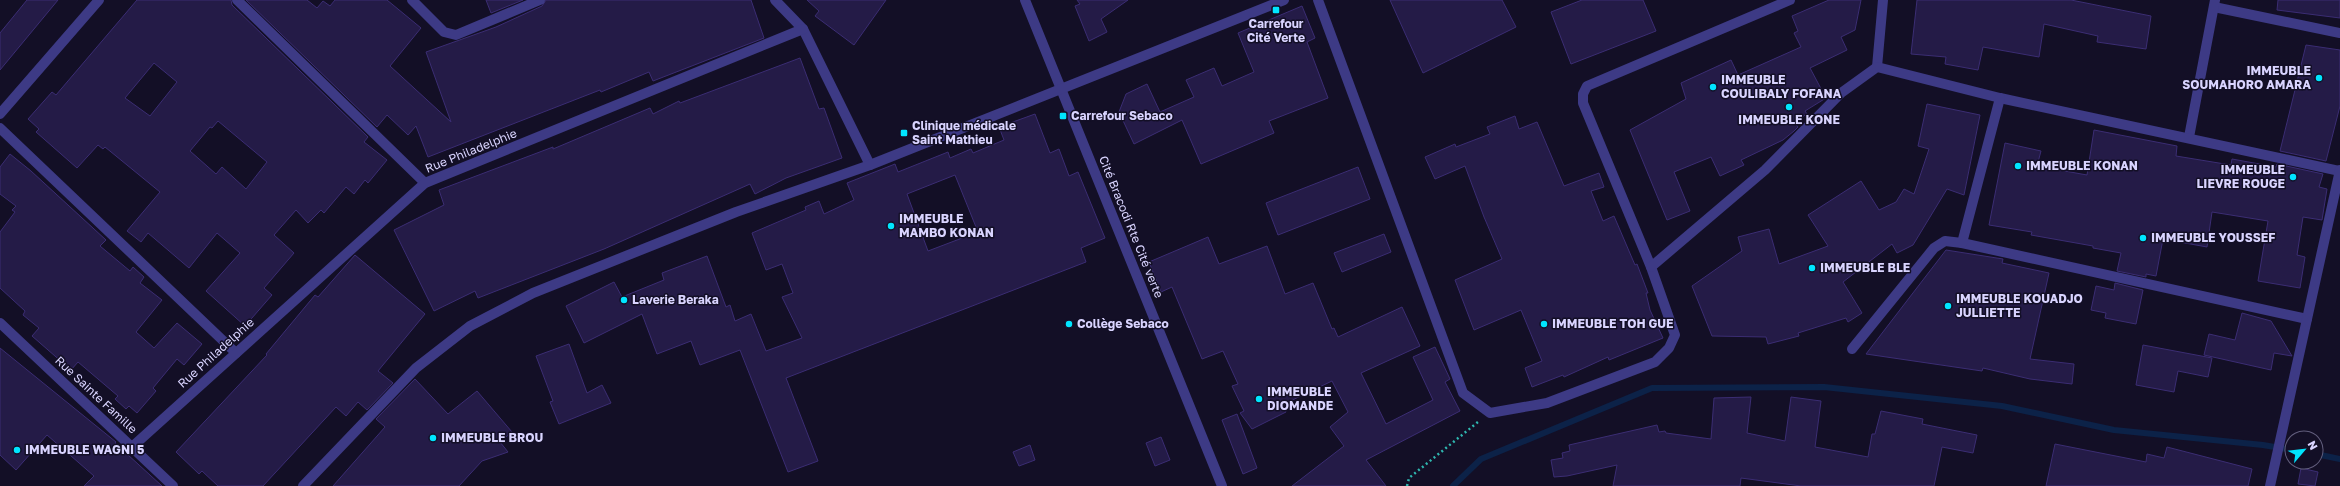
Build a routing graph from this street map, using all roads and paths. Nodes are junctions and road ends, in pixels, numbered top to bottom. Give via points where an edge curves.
1 (99, 0) edge
2 (237, 0) edge
3 (412, 0) edge
4 (540, 0) edge
5 (775, 0) edge
6 (1025, 0) edge
7 (1284, 0) edge
8 (1318, 0) edge
9 (1790, 0) edge
10 (1883, 0) edge
11 (1269, 3) edge
12 (2214, 4) edge
13 (803, 29) junction
14 (2340, 33) edge
15 (1877, 68) junction
16 (1061, 89) junction
17 (2000, 98) junction
18 (0, 114) edge
19 (0, 128) edge
20 (2189, 138) junction
21 (870, 165) junction
22 (2340, 170) edge
23 (425, 183) junction
24 (1962, 243) junction
25 (1650, 267) junction
26 (2307, 319) junction
27 (0, 323) edge
28 (1852, 349) dead end
29 (236, 352) junction
30 (1490, 412) junction
31 (132, 447) junction
32 (173, 486) edge
33 (304, 486) edge
34 (1222, 486) edge
35 (1407, 486) edge
36 (2270, 486) edge

1 - 18 street
2 - 23 street
3 - 4 street via 444,32 456,35
5 - 13 street
6 - 16 street, Cité Bracodi Rte Cité verte
7 - 11 street
8 - 30 street via 1463,393
9 - 25 street via 1587,86 1583,94 1583,103
10 - 15 street
11 - 16 street
12 - 14 street
12 - 20 street
13 - 21 street
13 - 23 street, Rue Philadelphie
15 - 17 street
15 - 25 street via 1841,92 1764,170
16 - 21 street
16 - 34 street, Cité Bracodi Rte Cité verte
17 - 20 street
17 - 24 street
19 - 29 street
20 - 22 street
21 - 33 street via 624,255 532,293 470,326 416,368
22 - 26 street
23 - 29 street, Rue Philadelphie
24 - 26 street
24 - 28 street via 1945,241 1934,248
25 - 30 street via 1674,335 1670,348 1655,362 1547,403
26 - 36 street
27 - 31 street, Rue Sainte Famille
29 - 31 street, Rue Philadelphie
30 - 35 path via 1409,478
31 - 32 street, Rue Sainte Famille

